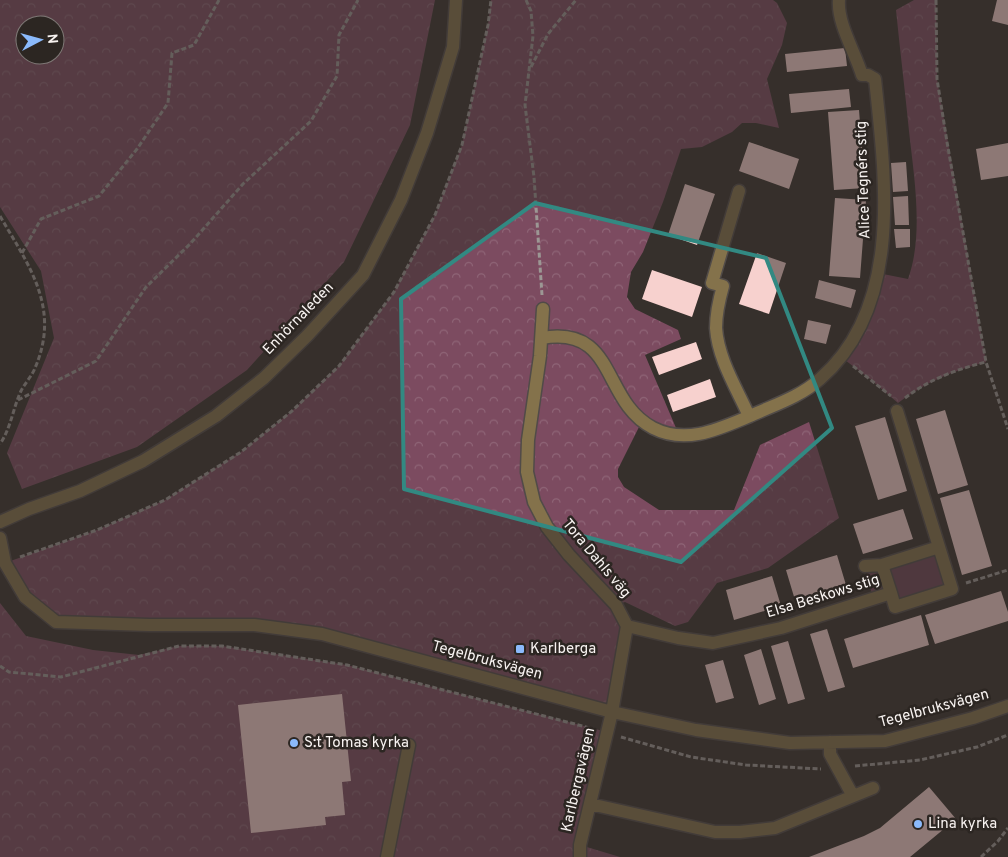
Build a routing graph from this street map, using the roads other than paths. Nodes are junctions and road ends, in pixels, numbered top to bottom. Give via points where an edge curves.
1 (456, 0) edge
2 (839, 0) edge
3 (739, 191) dead end
4 (543, 309) road end
5 (542, 338) junction
6 (898, 407) road end
7 (749, 416) junction
8 (0, 522) edge
9 (0, 538) edge
10 (939, 547) junction
11 (882, 565) junction
12 (865, 566) dead end
13 (891, 593) junction
14 (627, 626) junction
15 (1008, 706) edge
16 (612, 712) junction
17 (830, 742) junction
18 (409, 745) dead end
19 (873, 788) dead end
20 (853, 796) junction
21 (590, 804) junction
22 (387, 857) edge
23 (580, 857) edge

1 - 8 street, Enhörnaleden via 453,47 427,132 402,200 363,275 264,378 216,416 134,465 80,491
2 - 7 street, Alice Tegnérs stig via 841,22 862,75 874,78 884,216 884,240 874,288 856,333 820,380 802,392
3 - 7 street via 712,283 723,286 716,329 725,364
4 - 5 street, Tora Dahls väg
5 - 7 street, Alice Tegnérs stig via 567,336 587,345 597,353 632,412 663,432 700,434
5 - 14 street, Tora Dahls väg via 528,440 527,472 534,502 547,527 616,605
6 - 10 street
9 - 16 street, Tegelbruksvägen via 5,563 25,597 56,622 254,624 322,634
10 - 11 street
10 - 13 street, Elsa Beskows stig via 952,589 895,607
11 - 12 street
11 - 13 street
13 - 14 street, Elsa Beskows stig via 782,628 713,643
14 - 16 street
15 - 17 street, Tegelbruksvägen via 885,741
16 - 17 street, Tegelbruksvägen via 696,730 790,742
16 - 21 street, Karlbergavägen
17 - 20 street via 830,754
18 - 22 street
19 - 20 street
20 - 21 street via 774,828 740,832 715,832
21 - 23 street, Karlbergavägen

